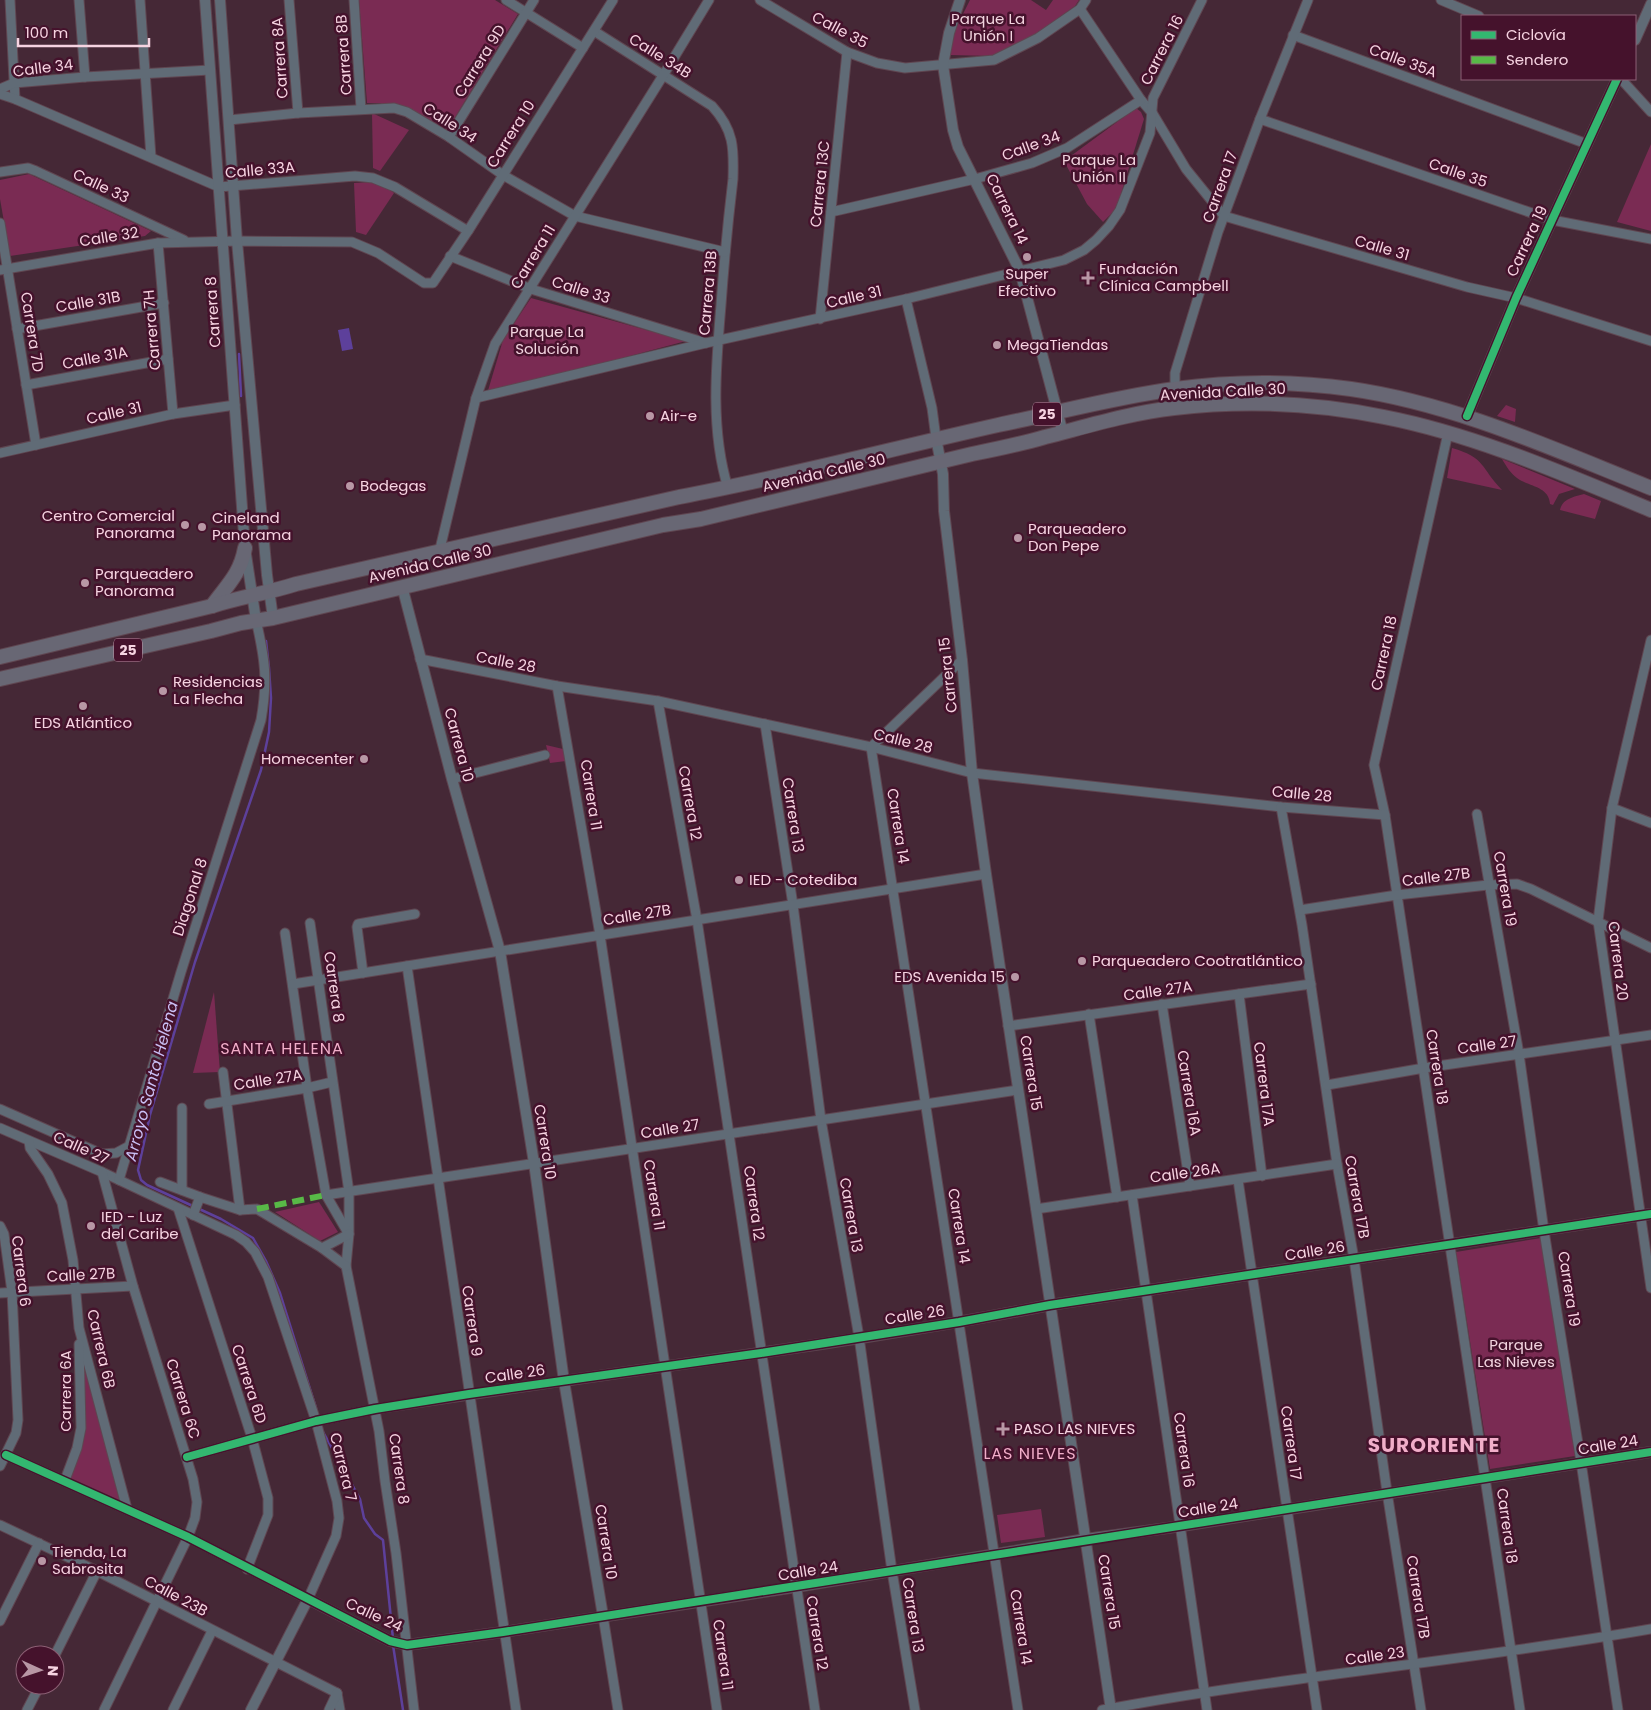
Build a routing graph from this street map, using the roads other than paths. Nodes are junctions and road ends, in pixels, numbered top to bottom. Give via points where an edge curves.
1 (10, 0) edge
2 (79, 0) edge
3 (140, 0) edge
4 (205, 0) edge
5 (220, 0) edge
6 (289, 0) edge
7 (354, 0) edge
8 (506, 0) edge
9 (534, 0) edge
10 (613, 0) edge
11 (708, 0) edge
12 (760, 0) edge
13 (960, 0) edge
14 (1086, 0) edge
15 (1202, 0) edge
16 (1308, 0) edge
17 (1441, 0) edge
18 (1651, 4) edge
19 (1080, 9) junction
20 (526, 13) junction
21 (1477, 15) edge
22 (594, 31) junction
23 (1293, 35) junction
24 (1636, 38) edge
25 (583, 48) junction
26 (847, 52) junction
27 (943, 65) junction
28 (210, 70) junction
29 (146, 74) junction
30 (664, 74) junction
31 (85, 77) junction
32 (1617, 80) edge
33 (1623, 80) edge
34 (14, 83) junction
35 (0, 89) edge
36 (0, 94) edge
37 (15, 99) junction
38 (1140, 100) junction
39 (712, 106) joint
40 (361, 109) junction
41 (1651, 112) edge
42 (298, 113) junction
43 (1153, 114) junction
44 (1260, 119) junction
45 (229, 120) junction
46 (449, 137) junction
47 (1587, 144) junction
48 (151, 157) junction
49 (0, 172) edge
50 (503, 174) junction
51 (975, 179) junction
52 (234, 186) junction
53 (219, 187) junction
54 (831, 212) junction
55 (574, 216) junction
56 (1224, 216) junction
57 (1552, 220) junction
58 (0, 223) edge
59 (468, 231) junction
60 (1651, 239) edge
61 (223, 241) junction
62 (237, 241) junction
63 (187, 242) junction
64 (158, 243) junction
65 (725, 252) junction
66 (450, 256) junction
67 (4, 269) edge
68 (1020, 271) junction
69 (531, 288) junction
70 (1516, 298) junction
71 (906, 299) junction
72 (164, 303) junction
73 (820, 319) junction
74 (17, 329) junction
75 (718, 341) junction
76 (1651, 341) edge
77 (706, 343) junction
78 (168, 358) junction
79 (26, 385) junction
80 (1175, 389) junction
81 (476, 398) junction
82 (235, 405) junction
83 (1058, 412) junction
84 (173, 414) junction
85 (1467, 416) junction
86 (1063, 432) junction
87 (1448, 433) junction
88 (936, 438) junction
89 (36, 445) junction
90 (0, 453) edge
91 (940, 462) junction
92 (728, 488) junction
93 (1651, 488) edge
94 (1651, 510) edge
95 (245, 548) junction
96 (439, 553) junction
97 (402, 586) junction
98 (269, 593) junction
99 (252, 596) junction
100 (212, 606) junction
101 (273, 618) junction
102 (256, 620) junction
103 (1651, 640) edge
104 (0, 657) edge
105 (420, 659) junction
106 (962, 660) junction
107 (0, 679) edge
108 (557, 686) junction
109 (658, 701) junction
110 (765, 724) junction
111 (871, 747) junction
112 (545, 755) dead end
113 (972, 773) junction
114 (452, 779) junction
115 (1282, 807) junction
116 (1612, 808) junction
117 (1477, 814) dead end
118 (1385, 815) junction
119 (1651, 823) edge
120 (986, 874) junction
121 (1488, 885) junction
122 (893, 888) junction
123 (1397, 895) junction
124 (793, 904) junction
125 (1300, 910) junction
126 (415, 914) dead end
127 (698, 920) junction
128 (1598, 921) junction
129 (310, 922) dead end
130 (285, 933) dead end
131 (600, 935) junction
132 (1651, 948) edge
133 (500, 951) junction
134 (407, 966) junction
135 (363, 973) junction
136 (318, 980) junction
137 (293, 984) junction
138 (1311, 984) junction
139 (1239, 994) junction
140 (1162, 1004) junction
141 (1089, 1014) junction
142 (1008, 1026) junction
143 (1651, 1035) edge
144 (1615, 1040) junction
145 (1519, 1054) junction
146 (1424, 1068) junction
147 (222, 1072) dead end
148 (332, 1082) junction
149 (1326, 1085) junction
150 (307, 1088) junction
151 (1018, 1090) junction
152 (226, 1101) junction
153 (208, 1104) dead end
154 (926, 1104) junction
155 (182, 1108) dead end
156 (0, 1109) edge
157 (821, 1120) junction
158 (0, 1128) edge
159 (730, 1134) junction
160 (31, 1137) junction
161 (131, 1145) junction
162 (633, 1148) junction
163 (534, 1164) junction
164 (1337, 1164) junction
165 (102, 1172) junction
166 (1262, 1176) junction
167 (438, 1178) junction
168 (119, 1180) junction
169 (1238, 1180) junction
170 (160, 1182) dead end
171 (1190, 1186) junction
172 (182, 1190) junction
173 (349, 1192) junction
174 (1132, 1194) junction
175 (326, 1195) junction
176 (1117, 1197) junction
177 (197, 1206) junction
178 (178, 1208) junction
179 (1036, 1209) junction
180 (240, 1210) junction
181 (1646, 1215) edge
182 (0, 1226) edge
183 (1544, 1231) junction
184 (349, 1234) junction
185 (1450, 1245) junction
186 (322, 1248) junction
187 (1354, 1259) junction
188 (346, 1266) junction
189 (1252, 1275) junction
190 (133, 1286) junction
191 (1651, 1288) edge
192 (75, 1289) junction
193 (1147, 1291) junction
194 (12, 1292) junction
195 (0, 1293) edge
196 (1050, 1305) junction
197 (959, 1322) junction
198 (79, 1328) junction
199 (859, 1338) junction
200 (761, 1353) junction
201 (666, 1366) junction
202 (564, 1381) junction
203 (469, 1394) junction
204 (375, 1409) junction
205 (316, 1422) junction
206 (252, 1438) junction
207 (1651, 1452) edge
208 (6, 1455) junction
209 (187, 1456) junction
210 (1582, 1462) junction
211 (0, 1466) edge
212 (1486, 1478) junction
213 (65, 1480) junction
214 (1387, 1492) junction
215 (127, 1509) junction
216 (1286, 1509) junction
217 (0, 1525) edge
218 (1182, 1526) junction
219 (188, 1537) junction
220 (1086, 1539) junction
221 (39, 1543) junction
222 (994, 1555) junction
223 (247, 1569) junction
224 (97, 1570) junction
225 (892, 1571) junction
226 (796, 1587) junction
227 (308, 1599) junction
228 (157, 1601) junction
229 (702, 1601) junction
230 (603, 1616) junction
231 (0, 1621) edge
232 (1651, 1629) edge
233 (212, 1631) junction
234 (503, 1632) junction
235 (1608, 1637) junction
236 (60, 1645) edge
237 (407, 1645) junction
238 (1512, 1651) junction
239 (276, 1661) junction
240 (1414, 1664) junction
241 (1312, 1678) junction
242 (1205, 1693) junction
243 (337, 1694) junction
244 (35, 1695) edge
245 (1108, 1709) edge
246 (27, 1710) edge
247 (104, 1710) edge
248 (173, 1710) edge
249 (251, 1710) edge
250 (329, 1710) edge
251 (340, 1710) edge
252 (414, 1710) edge
253 (516, 1710) edge
254 (618, 1710) edge
255 (717, 1710) edge
256 (815, 1710) edge
257 (915, 1710) edge
258 (1018, 1710) edge
259 (1207, 1710) edge
260 (1317, 1710) edge
261 (1421, 1710) edge
262 (1520, 1710) edge
263 (1618, 1710) edge

1 - 34 street
2 - 31 street
3 - 29 street
4 - 28 street, Carrera 8
5 - 45 street, Carrera 8
6 - 42 street, Carrera 8A
7 - 40 street, Carrera 8B
8 - 20 street
9 - 20 street, Carrera 9D
10 - 22 street, Carrera 10
11 - 30 street, Carrera 11
12 - 26 street, Calle 35
13 - 27 street, Carrera 14
14 - 19 street
15 - 43 street, Carrera 16 via 1153,98
16 - 23 street, Carrera 17
17 - 21 street
18 - 24 street
19 - 27 street, Calle 35 via 1038,38 1001,57 987,62
19 - 38 street
20 - 25 street
20 - 46 street, Carrera 9D
22 - 25 street, Carrera 10
22 - 30 street, Calle 34B
23 - 44 street, Carrera 17
23 - 47 street, Calle 35A
25 - 50 street, Carrera 10
26 - 27 street, Calle 35 via 877,63 905,68
26 - 54 street, Carrera 13C
27 - 51 street, Carrera 14 via 953,130
28 - 29 street, Calle 34
28 - 53 street, Carrera 8
29 - 31 street, Calle 34
29 - 48 street
30 - 39 street, Calle 34B
30 - 55 street, Carrera 11
31 - 34 street, Calle 34
32 - 47 street, Carrera 19
33 - 41 street
34 - 35 street, Calle 34
34 - 37 street
36 - 37 street, Calle 33A
37 - 48 street, Calle 33A
38 - 43 street
38 - 51 street, Calle 34 via 1050,157
39 - 65 street, Carrera 13B via 723,118 733,155
40 - 42 street, Calle 34
40 - 46 street, Calle 34 via 394,108 407,112
42 - 45 street, Calle 34
43 - 56 street via 1186,168
43 - 68 street, Calle 31 via 1148,139 1120,210 1109,226 1074,256
44 - 56 street, Carrera 17
44 - 57 street, Calle 35
45 - 52 street, Carrera 8
46 - 50 street, Calle 34
47 - 57 street, Carrera 19
48 - 53 street, Calle 33A
49 - 63 street, Calle 33 via 36,170
50 - 55 street, Calle 34
50 - 59 street, Carrera 10
51 - 54 street, Calle 34
51 - 68 street, Carrera 14
52 - 53 street, Calle 33A
52 - 59 street, Calle 33A via 355,176 373,178 396,187
52 - 62 street, Carrera 8
53 - 61 street, Carrera 8
54 - 73 street, Carrera 13C
55 - 65 street, Calle 34
55 - 69 street, Carrera 11
56 - 70 street, Calle 31 via 1467,287
56 - 80 street, Carrera 17 via 1176,373
57 - 60 street, Calle 35
57 - 70 street, Carrera 19
58 - 67 street, Carrera 7D
59 - 66 street, Carrera 10
61 - 62 street
61 - 63 street, Calle 32
61 - 82 street, Carrera 8
62 - 66 street, Carrera 10 via 352,242 378,253 424,283 433,283
62 - 98 street, Carrera 8
63 - 64 street, Calle 32
64 - 67 street, Calle 32
64 - 72 street, Carrera 7H
65 - 75 street, Carrera 13B
66 - 69 street, Calle 33
67 - 74 street, Carrera 7D
68 - 71 street, Calle 31
68 - 83 street, Carrera 14
69 - 77 street, Calle 33
69 - 81 street, Carrera 11 via 495,344
70 - 76 street, Calle 31
70 - 85 street, Carrera 19
71 - 73 street, Calle 31
71 - 88 street
72 - 74 street, Calle 31B
72 - 78 street, Carrera 7H
73 - 75 street, Calle 31
74 - 79 street, Carrera 7D
75 - 77 street, Calle 31
75 - 92 street, Carrera 13B via 719,452
77 - 81 street, Calle 31
78 - 79 street, Calle 31A
78 - 84 street, Carrera 7H
79 - 89 street, Carrera 7D
80 - 83 highway, Avenida Calle 30 / 25
80 - 85 highway, Avenida Calle 30 / 25 via 1230,383 1302,384 1398,398
81 - 96 street, Carrera 11
82 - 84 street, Calle 31
82 - 95 street, Carrera 8
83 - 86 street, Carrera 14
83 - 88 highway, Avenida Calle 30 / 25
84 - 89 street, Calle 31
85 - 93 highway, Avenida Calle 30 / 25
86 - 87 highway, Avenida Calle 30 / 25 via 1122,416 1174,408 1282,404 1377,415
86 - 91 highway, Avenida Calle 30 / 25
87 - 94 highway, Avenida Calle 30 / 25
87 - 118 street, Carrera 18 via 1374,765
88 - 91 street, Carrera 15
88 - 92 highway, Avenida Calle 30 / 25
89 - 90 street, Calle 31
91 - 97 highway, Avenida Calle 30 / 25
91 - 106 street, Carrera 15
92 - 96 highway, Avenida Calle 30 / 25
95 - 99 street, Carrera 8
95 - 100 highway via 234,579
96 - 98 highway, Avenida Calle 30 / 25
97 - 101 highway, Avenida Calle 30 / 25
97 - 105 street, Carrera 10
98 - 99 highway, Avenida Calle 30 / 25
98 - 101 street, Carrera 8
99 - 100 highway, Avenida Calle 30 / 25
99 - 102 street, Carrera 8
100 - 104 highway, Avenida Calle 30 / 25
101 - 102 highway, Avenida Calle 30 / 25
102 - 107 highway, Avenida Calle 30 / 25
102 - 161 street, Diagonal 8 via 265,664 265,700 261,720 181,972
103 - 116 street, Carrera 20
105 - 108 street, Calle 28
105 - 114 street, Carrera 10
106 - 111 street
106 - 113 street, Carrera 15
108 - 109 street, Calle 28
108 - 131 street, Carrera 11
109 - 110 street, Calle 28
109 - 127 street, Carrera 12
110 - 111 street, Calle 28
110 - 124 street, Carrera 13
111 - 113 street, Calle 28
111 - 122 street, Carrera 14
112 - 114 street
113 - 115 street, Calle 28
113 - 120 street, Carrera 15
114 - 133 street, Carrera 10
115 - 118 street, Calle 28
115 - 125 street, Carrera 17B
116 - 119 street
116 - 128 street, Carrera 20
117 - 121 street, Carrera 19
118 - 123 street, Carrera 18
120 - 122 street, Calle 27B
120 - 142 street, Carrera 15
121 - 123 street, Calle 27B
121 - 128 street, Calle 27B via 1517,884
121 - 145 street, Carrera 19
122 - 124 street, Calle 27B
122 - 154 street, Carrera 14
123 - 125 street, Calle 27B
123 - 146 street, Carrera 18
124 - 127 street, Calle 27B
124 - 157 street, Carrera 13
125 - 138 street, Carrera 17B
126 - 135 street via 360,923 357,927
127 - 131 street, Calle 27B
127 - 159 street, Carrera 12
128 - 132 street, Calle 27B
128 - 144 street, Carrera 20
129 - 136 street, Carrera 8
130 - 137 street
131 - 133 street, Calle 27B
131 - 162 street, Carrera 11
133 - 134 street, Calle 27B
133 - 163 street, Carrera 10
134 - 135 street, Calle 27B
134 - 167 street, Carrera 9
135 - 136 street, Calle 27B
136 - 137 street, Calle 27B
136 - 148 street, Carrera 8
137 - 150 street
138 - 139 street, Calle 27A
138 - 149 street, Carrera 17B
139 - 140 street, Calle 27A
139 - 166 street, Carrera 17A
140 - 141 street, Calle 27A
140 - 171 street, Carrera 16A
141 - 142 street, Calle 27A
141 - 176 street
142 - 151 street, Carrera 15
143 - 144 street, Calle 27
144 - 145 street, Calle 27
144 - 181 street, Carrera 20
145 - 146 street, Calle 27
145 - 183 street, Carrera 19
146 - 149 street, Calle 27
146 - 185 street, Carrera 18
147 - 152 street
148 - 150 street, Calle 27A
148 - 173 street, Carrera 8
149 - 164 street, Carrera 17B
150 - 152 street, Calle 27A
150 - 175 street
151 - 154 street, Calle 27
151 - 179 street, Carrera 15
152 - 153 street, Calle 27A
152 - 180 street
154 - 157 street, Calle 27
154 - 197 street, Carrera 14
155 - 172 street
156 - 161 street via 102,1154 116,1153
157 - 159 street, Calle 27
157 - 199 street, Carrera 13
158 - 160 street, Calle 27
159 - 162 street, Calle 27
159 - 200 street, Carrera 12
160 - 165 street, Calle 27
160 - 192 street, Carrera 6B via 30,1148 62,1203
161 - 168 street, Diagonal 8
162 - 163 street, Calle 27
162 - 201 street, Carrera 11
163 - 167 street, Calle 27
163 - 202 street, Carrera 10
164 - 166 street, Calle 26A
164 - 187 street, Carrera 17B
165 - 168 street, Calle 27
165 - 190 street, Carrera 6C
166 - 169 street, Calle 26A
167 - 173 street, Calle 27
167 - 203 street, Carrera 9
168 - 178 street, Calle 27
169 - 171 street, Calle 26A
169 - 189 street, Carrera 17
170 - 172 street
171 - 174 street, Calle 26A
172 - 177 street
173 - 175 street, Calle 27
173 - 184 street, Carrera 8
174 - 176 street, Calle 26A
174 - 193 street, Carrera 16
175 - 184 street
176 - 179 street, Calle 26A
177 - 178 street, Carrera 7
177 - 180 street
177 - 205 street, Carrera 7 via 255,1252 268,1276
178 - 206 street, Carrera 6D
179 - 196 street, Carrera 15
180 - 186 street via 257,1210
181 - 183 street, Calle 26
181 - 191 street, Carrera 20
182 - 194 street, Carrera 6 via 4,1234
183 - 185 street, Calle 26
183 - 210 street, Carrera 19
184 - 186 street
184 - 188 street, Carrera 8
185 - 187 street, Calle 26
185 - 212 street, Carrera 18
186 - 188 street
187 - 189 street, Calle 26
187 - 214 street, Carrera 17B
188 - 204 street, Carrera 8
189 - 193 street, Calle 26
189 - 216 street, Carrera 17
190 - 192 street, Calle 27B
190 - 209 street, Carrera 6C
192 - 194 street, Calle 27B
192 - 198 street, Carrera 6B
193 - 196 street, Calle 26
193 - 218 street, Carrera 16
194 - 195 street, Calle 27B
194 - 208 street, Carrera 6 via 18,1420
196 - 197 street, Calle 26
196 - 220 street, Carrera 15
197 - 199 street, Calle 26
197 - 222 street, Carrera 14
198 - 213 street, Carrera 6A via 81,1428
198 - 215 street, Carrera 6B
199 - 200 street, Calle 26
199 - 225 street, Carrera 13
200 - 201 street, Calle 26
200 - 226 street, Carrera 12
201 - 202 street, Calle 26
201 - 229 street, Carrera 11
202 - 203 street, Calle 26
202 - 230 street, Carrera 10
203 - 204 street, Calle 26
203 - 234 street, Carrera 9
204 - 205 street, Calle 26
204 - 237 street, Carrera 8
205 - 206 street, Calle 26
205 - 227 street, Carrera 7 via 339,1518 336,1536
206 - 209 street, Calle 26
206 - 223 street, Carrera 6D via 268,1498 268,1515
207 - 210 street, Calle 24
208 - 211 street, Carrera 6
208 - 213 street, Calle 24
209 - 219 street, Carrera 6C via 197,1502
210 - 212 street, Calle 24
210 - 235 street, Carrera 19
212 - 214 street, Calle 24
212 - 238 street, Carrera 18
213 - 215 street, Calle 24
214 - 216 street, Calle 24
214 - 240 street, Carrera 17B
215 - 219 street, Calle 24
216 - 218 street, Calle 24
216 - 241 street, Carrera 17
217 - 221 street, Calle 23B
218 - 220 street, Calle 24
218 - 242 street, Carrera 16
219 - 223 street, Calle 24
219 - 228 street, Carrera 6C
220 - 222 street, Calle 24
220 - 245 street, Carrera 15
221 - 224 street, Calle 23B
221 - 231 street
222 - 225 street, Calle 24
222 - 258 street, Carrera 14
223 - 227 street, Calle 24
224 - 228 street, Calle 23B
224 - 236 street
225 - 226 street, Calle 24
225 - 257 street, Carrera 13
226 - 229 street, Calle 24
226 - 256 street, Carrera 12
227 - 237 street, Calle 24 via 390,1641
227 - 239 street, Carrera 7
228 - 233 street, Calle 23B
228 - 247 street, Carrera 6C
229 - 230 street, Calle 24
229 - 255 street, Carrera 11
230 - 234 street, Calle 24
230 - 254 street, Carrera 10
232 - 235 street, Calle 23
233 - 239 street, Calle 23B
233 - 248 street
234 - 237 street, Calle 24
234 - 253 street, Carrera 9
235 - 238 street, Calle 23
235 - 263 street, Carrera 19
237 - 252 street, Carrera 8
238 - 240 street, Calle 23
238 - 262 street, Carrera 18
239 - 243 street, Calle 23B
239 - 249 street, Carrera 7
240 - 241 street, Calle 23
240 - 261 street, Carrera 17B
241 - 242 street, Calle 23
241 - 260 street, Carrera 17
242 - 245 street, Calle 23
242 - 259 street, Carrera 16
243 - 250 street
243 - 251 street
244 - 246 street

